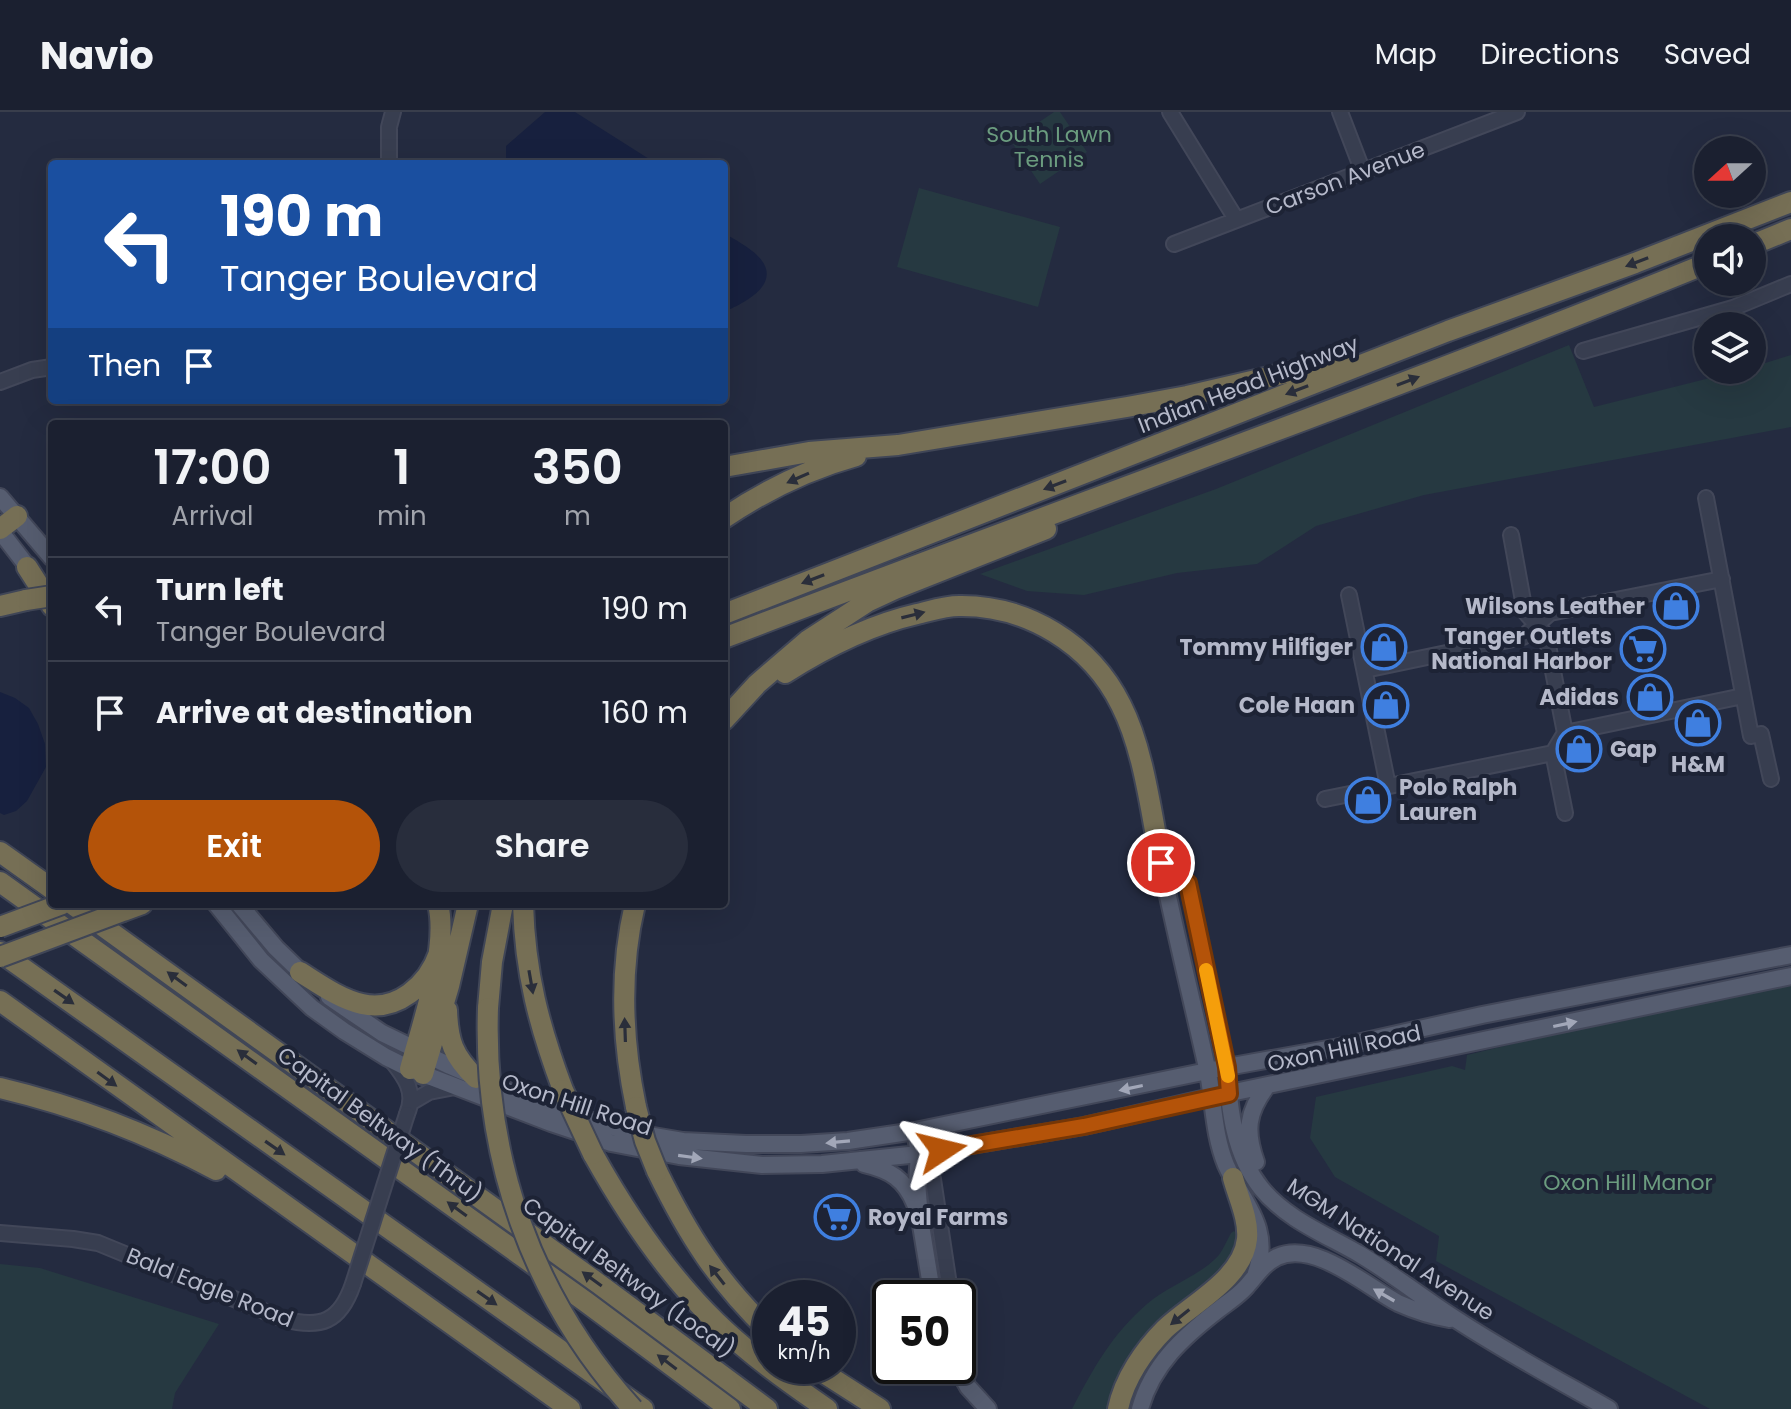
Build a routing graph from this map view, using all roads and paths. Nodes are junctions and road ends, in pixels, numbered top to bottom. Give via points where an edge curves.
1 (393, 112) edge
2 (1170, 112) edge
3 (1340, 112) edge
4 (1517, 112) edge
5 (389, 160) edge
6 (1363, 172) junction
7 (1791, 202) edge
8 (1236, 219) junction
9 (1791, 229) edge
10 (1766, 239) edge
11 (1174, 244) dead end
12 (1694, 269) edge
13 (1791, 284) edge
14 (1448, 331) junction
15 (1583, 351) dead end
16 (48, 368) edge
17 (0, 382) edge
18 (1309, 419) junction
19 (898, 445) junction
20 (728, 466) edge
21 (0, 497) edge
22 (1706, 498) dead end
23 (17, 516) junction
24 (728, 516) edge
25 (0, 530) edge
26 (1511, 535) dead end
27 (48, 553) edge
28 (27, 567) junction
29 (1722, 579) junction
30 (48, 592) edge
31 (1349, 595) dead end
32 (48, 597) edge
33 (48, 600) edge
34 (0, 606) edge
35 (728, 612) edge
36 (1537, 625) junction
37 (728, 636) edge
38 (1365, 670) junction
39 (1743, 696) junction
40 (728, 716) edge
41 (728, 717) edge
42 (1565, 733) junction
43 (1553, 753) junction
44 (1771, 779) dead end
45 (1388, 786) junction
46 (1325, 799) dead end
47 (1565, 813) dead end
48 (0, 852) edge
49 (1161, 863) junction
50 (0, 882) edge
51 (48, 886) edge
52 (48, 906) edge
53 (51, 908) edge
54 (78, 908) edge
55 (132, 908) edge
56 (219, 908) edge
57 (242, 908) edge
58 (439, 908) edge
59 (467, 908) edge
60 (502, 908) edge
61 (523, 908) edge
62 (634, 908) edge
63 (9, 924) edge
64 (439, 953) junction
65 (0, 954) edge
66 (1791, 955) edge
67 (300, 972) junction
68 (1791, 976) edge
69 (449, 986) junction
70 (0, 1001) edge
71 (415, 1058) junction
72 (390, 1059) junction
73 (1227, 1067) junction
74 (1208, 1071) junction
75 (476, 1078) junction
76 (1267, 1086) junction
77 (455, 1087) junction
78 (0, 1088) edge
79 (1229, 1094) junction
80 (1211, 1097) junction
81 (410, 1108) junction
82 (915, 1131) junction
83 (919, 1154) junction
84 (850, 1162) junction
85 (1233, 1178) junction
86 (1282, 1209) junction
87 (292, 1212) junction
88 (920, 1219) junction
89 (0, 1233) edge
90 (1256, 1273) junction
91 (930, 1280) edge
92 (948, 1280) edge
93 (752, 1314) edge
94 (1457, 1321) junction
95 (841, 1384) edge
96 (966, 1384) edge
97 (570, 1409) edge
98 (633, 1409) edge
99 (643, 1409) edge
100 (730, 1409) edge
101 (767, 1409) edge
102 (827, 1409) edge
103 (880, 1409) edge
104 (988, 1409) edge
105 (1118, 1409) edge
106 (1140, 1409) edge
107 (1609, 1409) edge

1 - 5 street
2 - 8 street
3 - 6 street
4 - 6 street, Carson Avenue
6 - 8 street, Carson Avenue
7 -> 14 highway, Indian Head Highway
8 - 11 street, Carson Avenue
9 - 10 highway
18 -> 12 highway
13 - 15 street via 1733,308
14 - 19 highway via 1187,396
14 -> 35 highway, Indian Head Highway
16 - 17 street
18 - 37 highway
18 - 40 highway via 867,602 807,641
19 - 20 highway via 809,452
19 -> 24 highway via 811,472
21 - 23 main road
22 - 29 street
23 - 25 highway
23 - 27 main road
25 - 28 main road
26 - 36 street via 1525,612
28 - 30 main road
28 - 33 highway
29 - 36 street via 1550,613
29 - 39 street
31 - 38 street
32 - 34 highway, bridge
36 - 38 street via 1523,637
36 - 42 street via 1546,635
38 - 45 street
39 - 42 street
39 - 44 street via 1751,736 1761,734
41 -> 49 highway via 815,654 888,622 957,606 1021,617 1070,642 1109,683 1131,727
42 - 43 street
43 - 45 street
43 - 47 street
45 - 46 street
48 - 51 highway
49 - 73 street via 1188,883
49 - 74 main road
100 -> 50 highway, Capital Beltway (Thru)
52 - 63 highway, bridge
53 - 63 highway, bridge
101 -> 54 highway, Capital Beltway (Local)
55 - 65 highway, bridge
56 - 72 main road, Oxon Hill Road via 261,960 312,1008
57 - 67 main road
58 - 64 highway
59 - 69 highway
60 - 98 highway, bridge via 492,962 487,1043 500,1155 545,1281 594,1361
61 -> 102 highway, bridge via 529,977 542,1030 563,1090 616,1195 715,1321
93 -> 62 highway, bridge via 713,1269 676,1211 645,1141 625,1041 625,963
64 - 67 highway via 429,974 408,996 386,1004 353,1002
64 - 71 highway
65 -> 99 highway
66 - 73 main road, Oxon Hill Road
67 - 71 main road
76 -> 68 main road, Oxon Hill Road
69 - 71 highway
69 - 75 highway via 450,1040
70 -> 87 highway
71 - 72 main road, Oxon Hill Road
71 - 75 main road, Oxon Hill Road
71 - 77 main road, Oxon Hill Road
72 - 81 street via 406,1082
73 - 74 main road, Oxon Hill Road
73 - 79 main road, MGM National Avenue
74 - 80 main road
74 -> 82 main road, Oxon Hill Road
82 -> 75 main road, Oxon Hill Road via 801,1144 683,1141 605,1126
76 - 79 main road, Oxon Hill Road
76 - 86 main road via 1251,1111 1249,1137
77 - 81 street via 429,1092
77 -> 84 main road, Oxon Hill Road via 600,1140 644,1150 746,1164
78 - 87 highway via 89,1112 155,1140
79 - 80 main road, Oxon Hill Road
79 - 86 main road, MGM National Avenue via 1247,1164
80 - 83 main road, Oxon Hill Road via 1084,1126
80 - 85 main road via 1219,1147
81 - 89 street, Bald Eagle Road, bridge via 345,1304 320,1323 283,1319 98,1243
82 - 83 main road
83 - 84 main road, Oxon Hill Road
83 - 88 main road
83 - 92 street via 933,1179
84 - 88 main road via 902,1181
85 - 90 main road via 1259,1233
85 -> 105 highway via 1247,1227 1244,1252 1226,1279 1149,1347 1131,1374
86 - 94 main road, MGM National Avenue
87 - 97 highway
88 - 91 main road
94 -> 90 main road via 1424,1315 1311,1255 1286,1254
90 - 106 main road via 1169,1353
94 - 107 main road, MGM National Avenue
95 - 103 highway
96 - 104 main road

